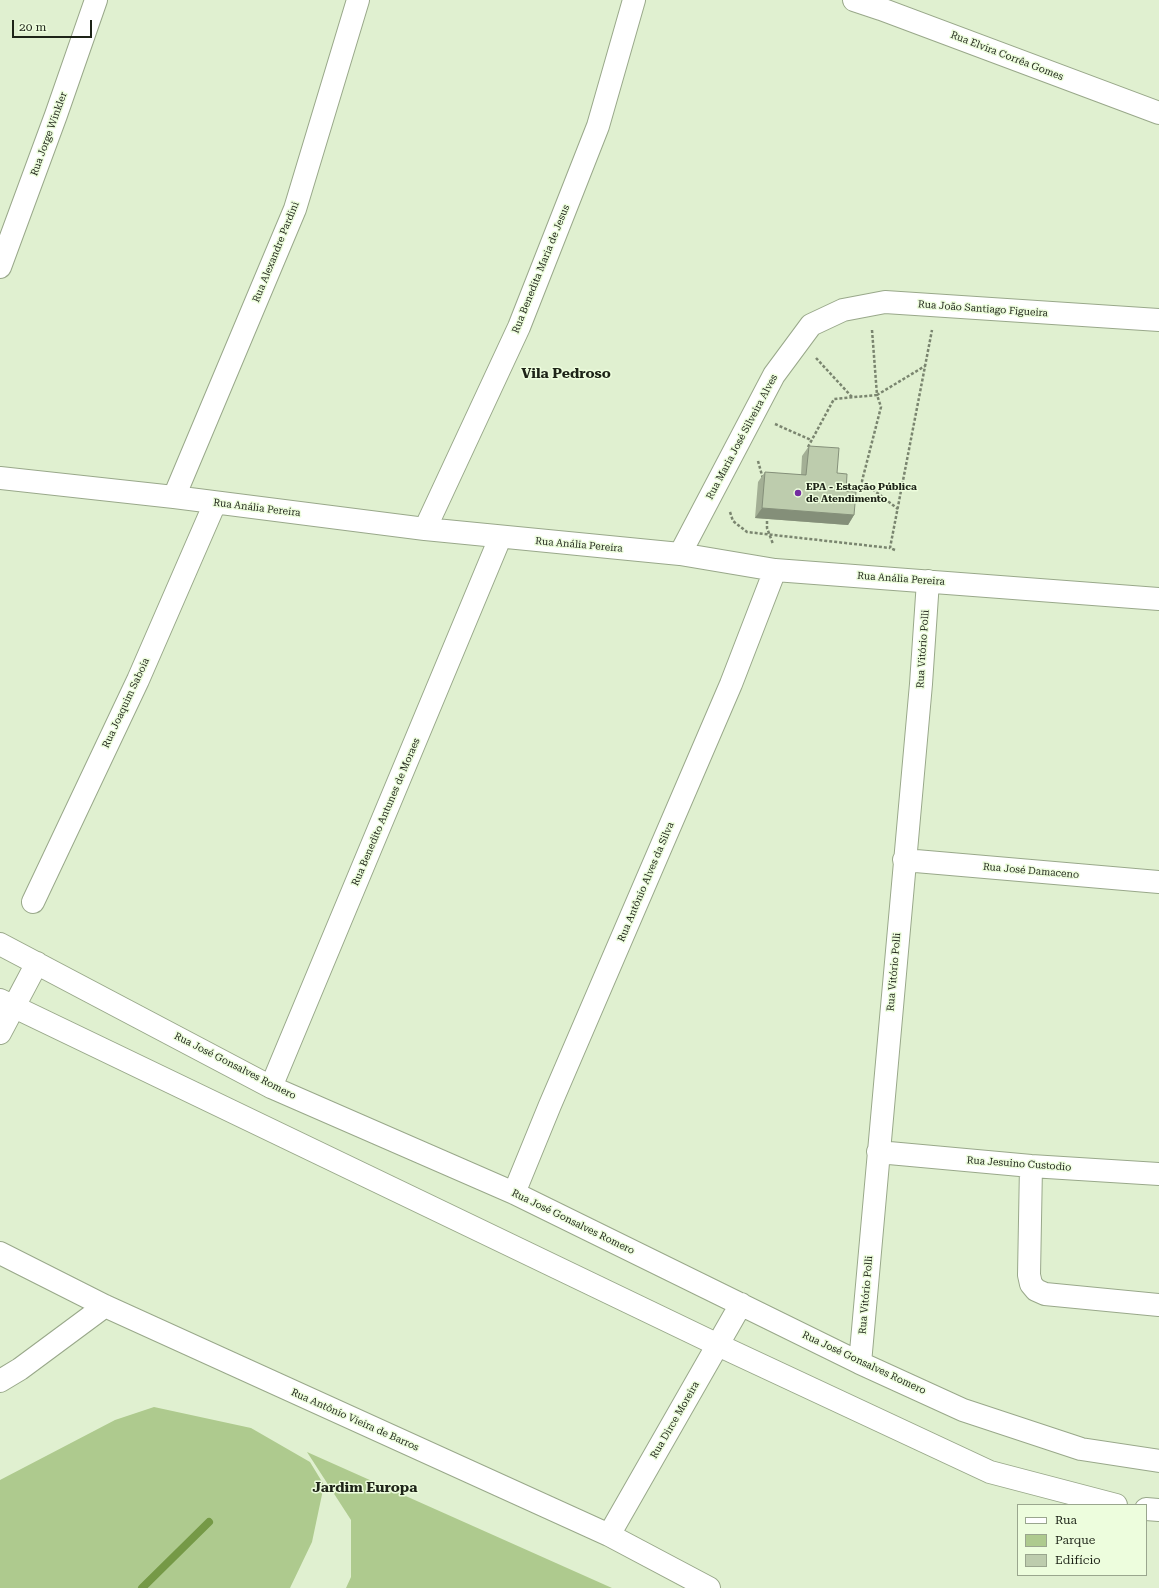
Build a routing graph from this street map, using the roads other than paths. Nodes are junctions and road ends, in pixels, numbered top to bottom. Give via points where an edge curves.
1 (96, 0) edge
2 (358, 0) edge
3 (634, 0) edge
4 (854, 0) edge
5 (1159, 113) edge
6 (0, 267) edge
7 (1159, 320) edge
8 (811, 325) joint
9 (0, 478) edge
10 (174, 497) junction
11 (215, 503) junction
12 (425, 529) junction
13 (500, 538) junction
14 (680, 554) junction
15 (779, 570) junction
16 (928, 581) junction
17 (1159, 600) edge
18 (904, 860) junction
19 (1159, 882) edge
20 (33, 902) dead end
21 (0, 944) edge
22 (37, 963) junction
23 (7, 1004) edge
24 (0, 1033) edge
25 (271, 1087) junction
26 (878, 1152) junction
27 (1031, 1166) junction
28 (1159, 1174) edge
29 (514, 1193) junction
30 (0, 1253) edge
31 (741, 1304) junction
32 (1159, 1305) edge
33 (105, 1306) junction
34 (718, 1345) junction
35 (860, 1362) junction
36 (0, 1382) edge
37 (1159, 1462) edge
38 (1112, 1504) edge
39 (1147, 1509) edge
40 (1159, 1510) edge
41 (608, 1535) junction
42 (709, 1588) edge

1 - 6 street, Rua Jorge Winkler
2 - 10 street, Rua Alexandre Pardini via 295,208
3 - 12 street, Rua Benedita Maria de Jesus via 598,126 525,312
4 - 5 street, Rua Elvira Corrêa Gomes
7 - 8 street, Rua João Santiago Figueira via 885,302 843,310
8 - 14 street, Rua Maria José Silveira Alves via 774,375
9 - 10 street, Rua Anália Pereira
10 - 11 street, Rua Anália Pereira
11 - 12 street, Rua Anália Pereira
11 - 20 street, Rua Joaquim Saboia via 138,680
12 - 13 street, Rua Anália Pereira
13 - 14 street, Rua Anália Pereira
13 - 25 street, Rua Benedito Antunes de Moraes
14 - 15 street, Rua Anália Pereira
15 - 16 street, Rua Anália Pereira
15 - 29 street, Rua Antônio Alves da Silva
16 - 17 street, Rua Anália Pereira
16 - 18 street, Rua Vitório Polli
18 - 19 street, Rua José Damaceno
18 - 26 street, Rua Vitório Polli
21 - 22 street, Rua José Gonsalves Romero
22 - 23 street
22 - 25 street, Rua José Gonsalves Romero
23 - 24 street
23 - 34 street
25 - 29 street, Rua José Gonsalves Romero
26 - 27 street, Rua Jesuino Custodio
26 - 35 street, Rua Vitório Polli
27 - 28 street, Rua Jesuino Custodio
27 - 32 street via 1029,1275 1036,1290 1045,1294
29 - 31 street, Rua José Gonsalves Romero
30 - 33 street, Rua Antônio Vieira de Barros
31 - 34 street, Rua Dirce Moreira
31 - 35 street, Rua José Gonsalves Romero
33 - 36 street
33 - 41 street, Rua Antônio Vieira de Barros
34 - 38 street via 990,1472
34 - 41 street, Rua Dirce Moreira
35 - 37 street, Rua José Gonsalves Romero via 963,1410 1081,1449
39 - 40 street
41 - 42 street, Rua Antônio Vieira de Barros

